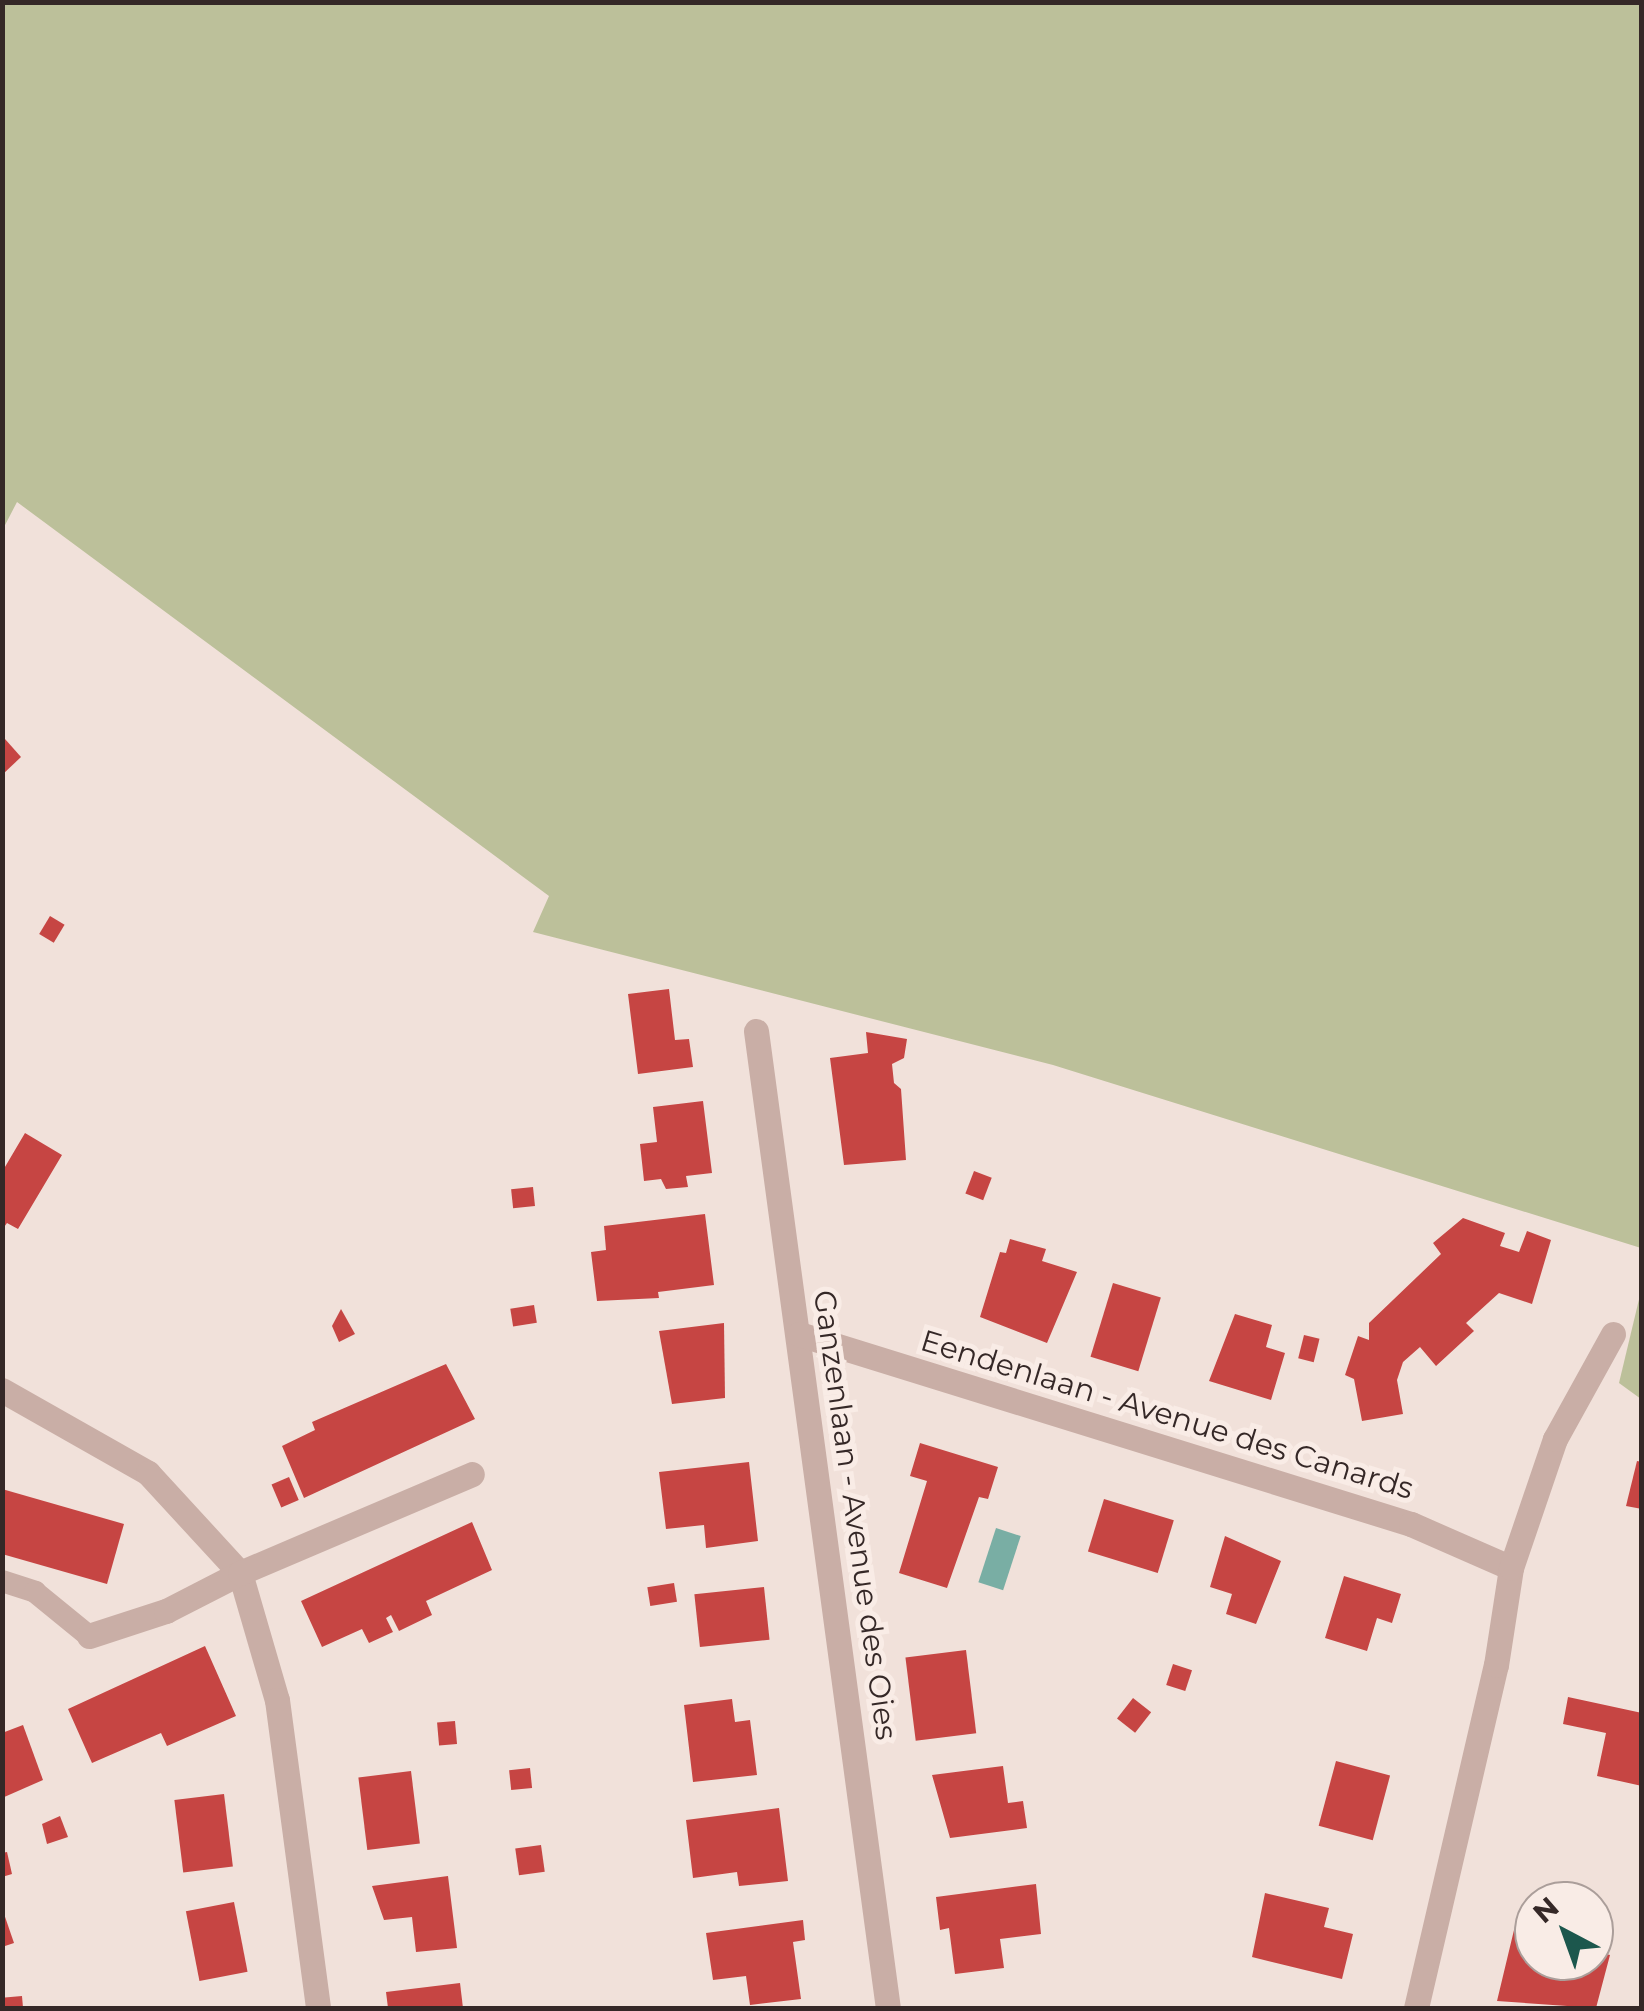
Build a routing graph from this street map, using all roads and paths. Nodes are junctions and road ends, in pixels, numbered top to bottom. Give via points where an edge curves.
1 (756, 1031) dead end
2 (799, 1334) junction
3 (1613, 1334) dead end
4 (2, 1390) edge
5 (472, 1474) dead end
6 (1511, 1568) junction
7 (240, 1573) junction
8 (2, 1582) edge
9 (89, 1636) joint
10 (318, 2008) edge
11 (888, 2008) edge
12 (1416, 2008) edge

1 - 2 street, Ganzenlaan - Avenue des Oies
2 - 6 street, Eendenlaan - Avenue des Canards via 1411,1524
2 - 11 street, Ganzenlaan - Avenue des Oies
3 - 6 street via 1555,1439
4 - 7 street via 148,1473
5 - 7 street
6 - 12 street via 1496,1665
7 - 9 street via 166,1611
7 - 10 street via 277,1700
8 - 9 lane via 35,1592

